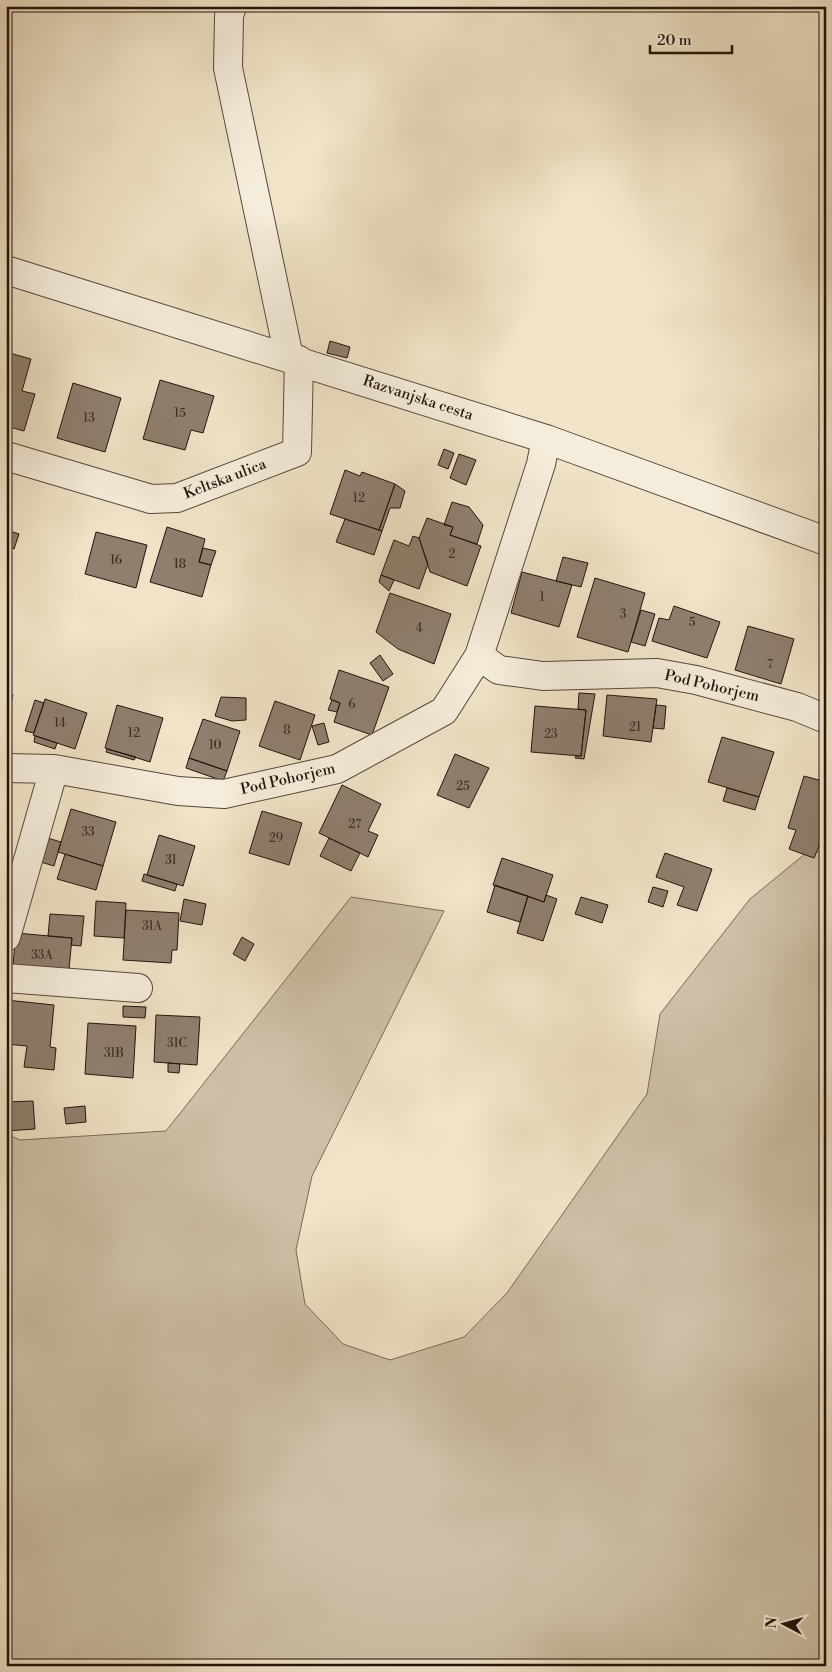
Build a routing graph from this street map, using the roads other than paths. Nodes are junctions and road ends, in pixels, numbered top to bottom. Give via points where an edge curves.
1 (232, 6) edge
2 (6, 270) edge
3 (294, 359) junction
4 (546, 439) junction
5 (6, 456) edge
6 (826, 541) edge
7 (479, 656) junction
8 (826, 720) edge
9 (6, 768) edge
10 (54, 769) junction
11 (6, 937) edge
12 (6, 978) edge
13 (138, 988) dead end

1 - 3 street via 228,68
2 - 3 street, Razvanjska cesta
3 - 4 street, Razvanjska cesta
3 - 5 street, Keltska ulica via 297,452 177,498 151,499
4 - 6 street, Razvanjska cesta
4 - 7 street, Pod Pohorjem via 541,464
7 - 8 street, Pod Pohorjem via 499,670 543,676 657,672 796,707
7 - 10 street, Pod Pohorjem via 444,711 337,769 224,794 178,791
9 - 10 street, Pod Pohorjem
10 - 11 street
12 - 13 street

